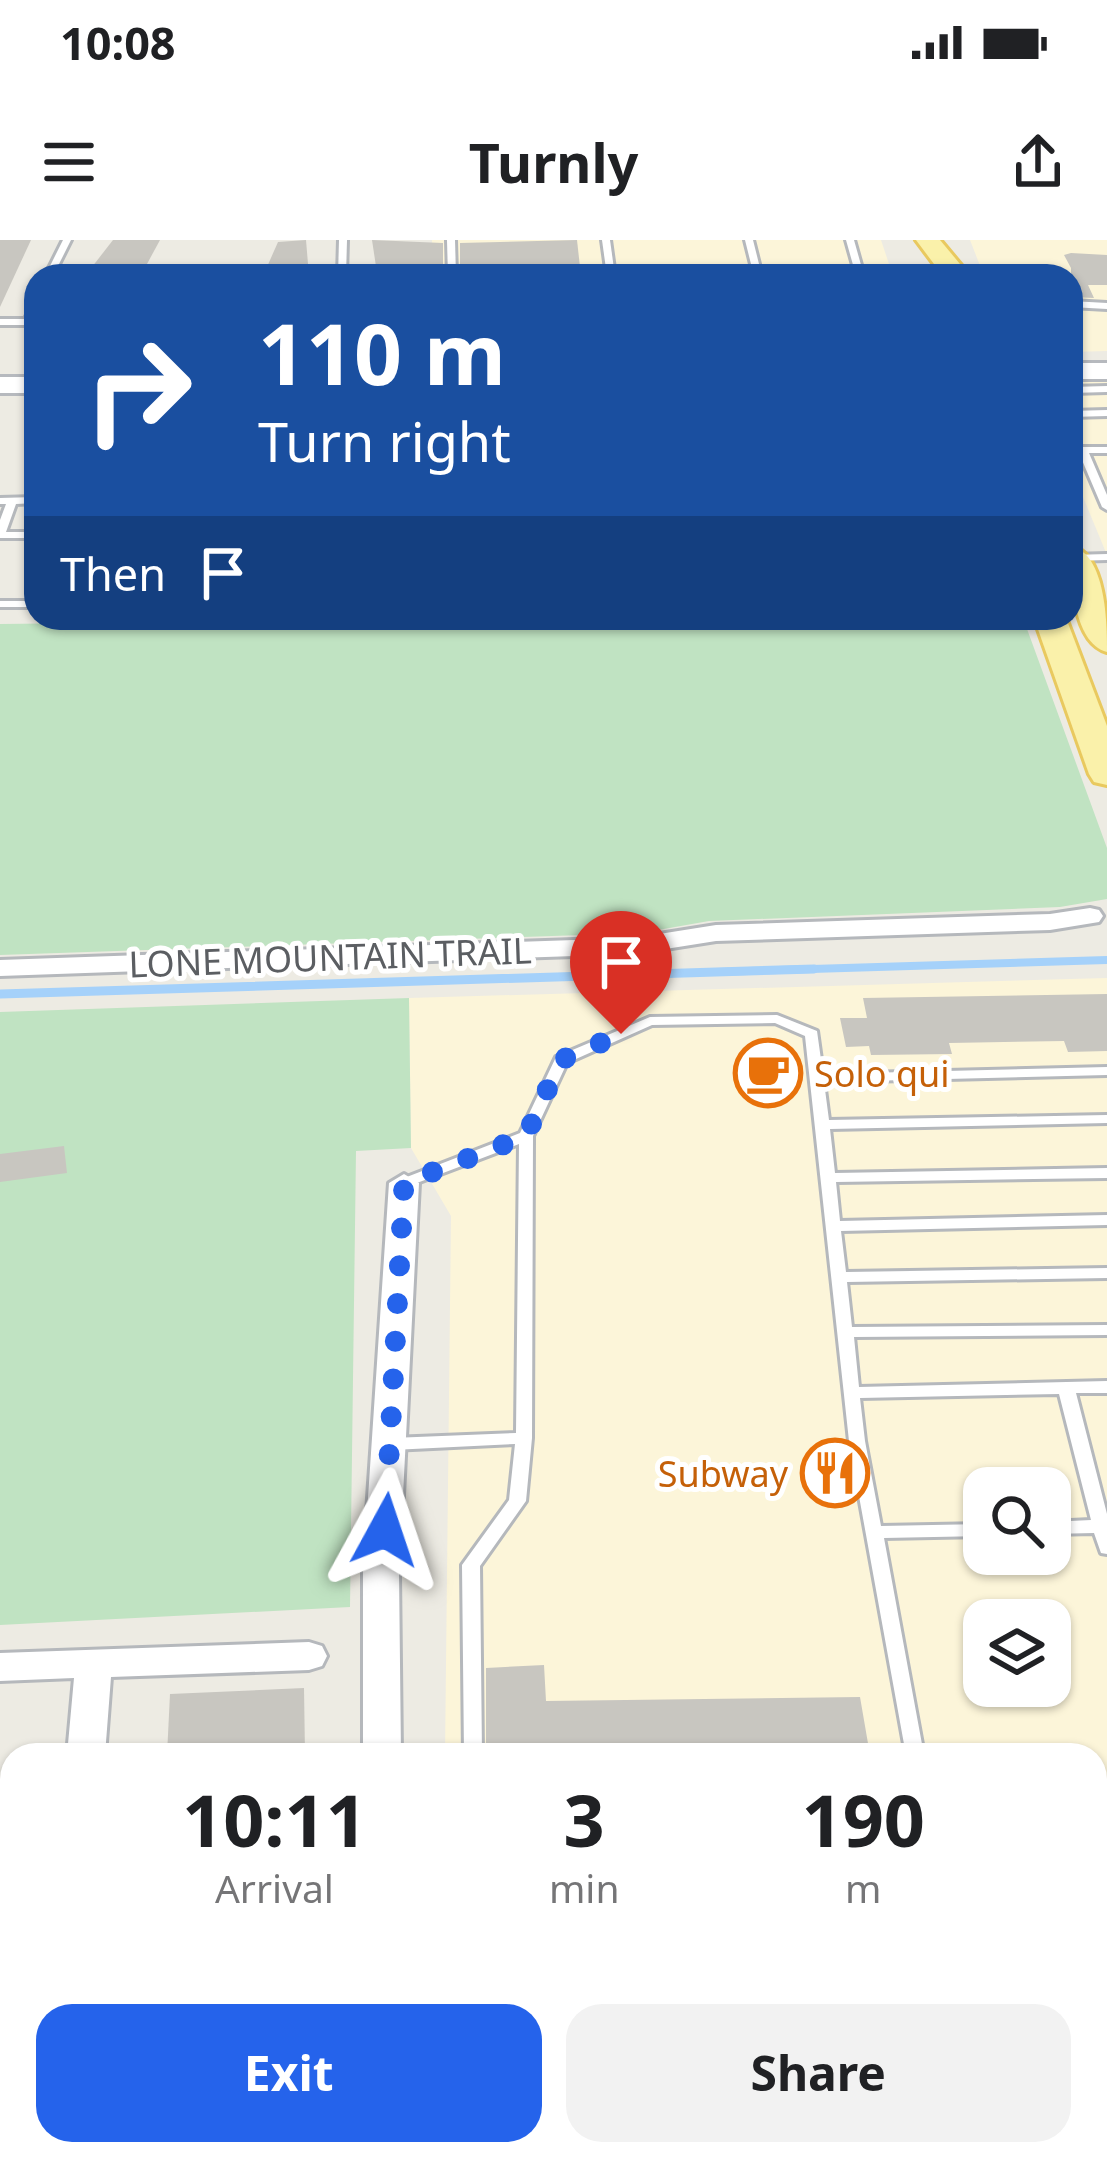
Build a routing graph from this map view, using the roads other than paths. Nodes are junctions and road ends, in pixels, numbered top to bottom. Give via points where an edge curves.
1 (928, 240) edge
2 (949, 264) edge
3 (1083, 461) edge
4 (6, 501) edge
5 (1107, 507) edge
6 (0, 535) edge
7 (1083, 585) edge
8 (1055, 630) edge
9 (1107, 642) edge
10 (1106, 767) edge
11 (1099, 914) edge
12 (0, 968) edge
13 (1107, 1071) edge
14 (817, 1078) junction
15 (1107, 1119) edge
16 (823, 1125) junction
17 (526, 1136) junction
18 (1107, 1173) edge
19 (829, 1178) junction
20 (404, 1183) joint
21 (1107, 1220) edge
22 (834, 1226) junction
23 (1107, 1274) edge
24 (839, 1277) junction
25 (1107, 1330) edge
26 (845, 1332) junction
27 (1107, 1387) edge
28 (1066, 1388) junction
29 (852, 1393) junction
30 (524, 1438) junction
31 (392, 1444) junction
32 (1105, 1527) edge
33 (1071, 1528) edge
34 (963, 1530) edge
35 (874, 1532) junction
36 (1107, 1548) edge
37 (309, 1656) dead end
38 (94, 1663) junction
39 (0, 1667) edge
40 (87, 1743) edge
41 (382, 1743) edge
42 (473, 1743) edge
43 (913, 1743) edge

1 - 2 main road
3 - 5 lane
4 - 6 lane
7 - 9 main road
8 - 10 main road
11 - 12 street, LONE MOUNTAIN TRAIL via 716,933 634,946
13 - 14 lane
14 - 16 lane
14 - 17 lane via 812,1034 777,1019 650,1021 561,1060
15 - 16 lane
16 - 19 lane
17 - 20 lane
17 - 30 lane
18 - 19 lane
19 - 22 lane
20 - 31 street
21 - 22 lane
22 - 24 lane
23 - 24 lane
24 - 26 lane
25 - 26 lane
26 - 29 lane
27 - 28 lane
28 - 29 lane
28 - 32 lane
29 - 35 lane
30 - 31 lane
30 - 42 lane via 517,1501 471,1565
31 - 41 street via 381,1573
32 - 33 lane
32 - 36 lane
34 - 35 lane
35 - 43 lane
37 - 38 street
38 - 39 street
38 - 40 street

